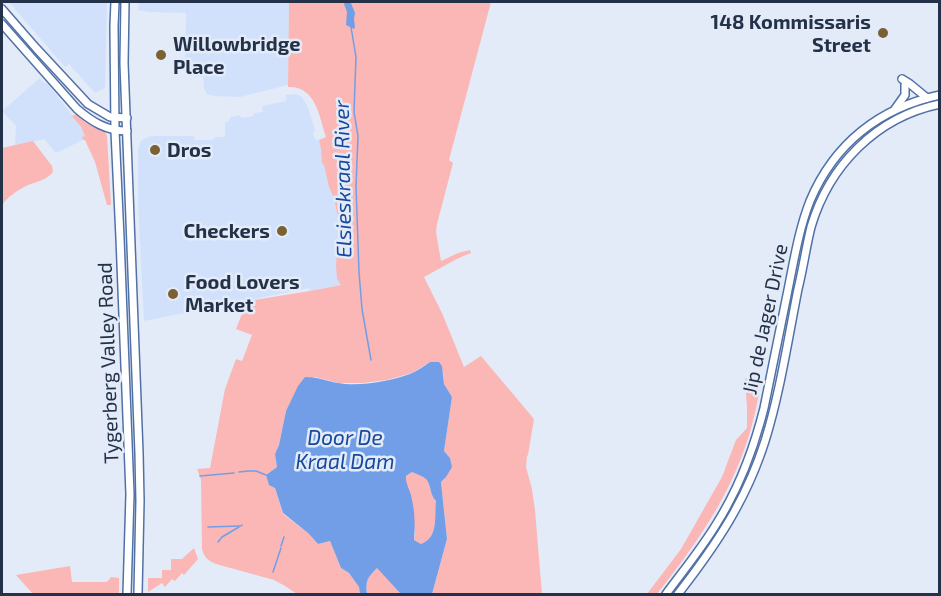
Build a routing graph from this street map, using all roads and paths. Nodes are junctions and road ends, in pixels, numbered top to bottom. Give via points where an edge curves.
1 (125, 2) edge
2 (114, 3) edge
3 (2, 9) edge
4 (2, 24) edge
5 (36, 48) junction
6 (47, 76) junction
7 (939, 95) edge
8 (927, 98) junction
9 (84, 100) junction
10 (114, 104) junction
11 (939, 104) edge
12 (895, 110) junction
13 (115, 118) junction
14 (127, 118) junction
15 (115, 131) junction
16 (128, 131) junction
17 (127, 594) edge
18 (138, 594) edge
19 (666, 594) edge
20 (678, 594) edge

1 - 14 main road, Tygerberg Valley Road
2 - 10 main road, Tygerberg Valley Road
3 - 5 main road
4 - 6 main road
5 - 6 main road via 48,68
5 - 9 main road
6 - 15 main road via 88,118
7 - 8 main road, Jip de Jager Drive
8 - 12 main road, Jip de Jager Drive
8 - 12 main road via 903,82 905,95
9 - 10 main road via 102,109
9 - 13 main road via 105,116
10 - 13 main road, Tygerberg Valley Road
11 - 20 main road, Jip de Jager Drive via 902,116 875,132 847,159 828,186 812,226 760,456 728,525
12 - 19 main road, Jip de Jager Drive via 858,133 836,156 810,201 798,240 764,408 747,465 718,522
13 - 14 main road
13 - 15 main road, Tygerberg Valley Road
14 - 16 main road, Tygerberg Valley Road
15 - 16 main road
15 - 17 main road, Tygerberg Valley Road via 130,494
16 - 18 main road, Tygerberg Valley Road via 139,453

